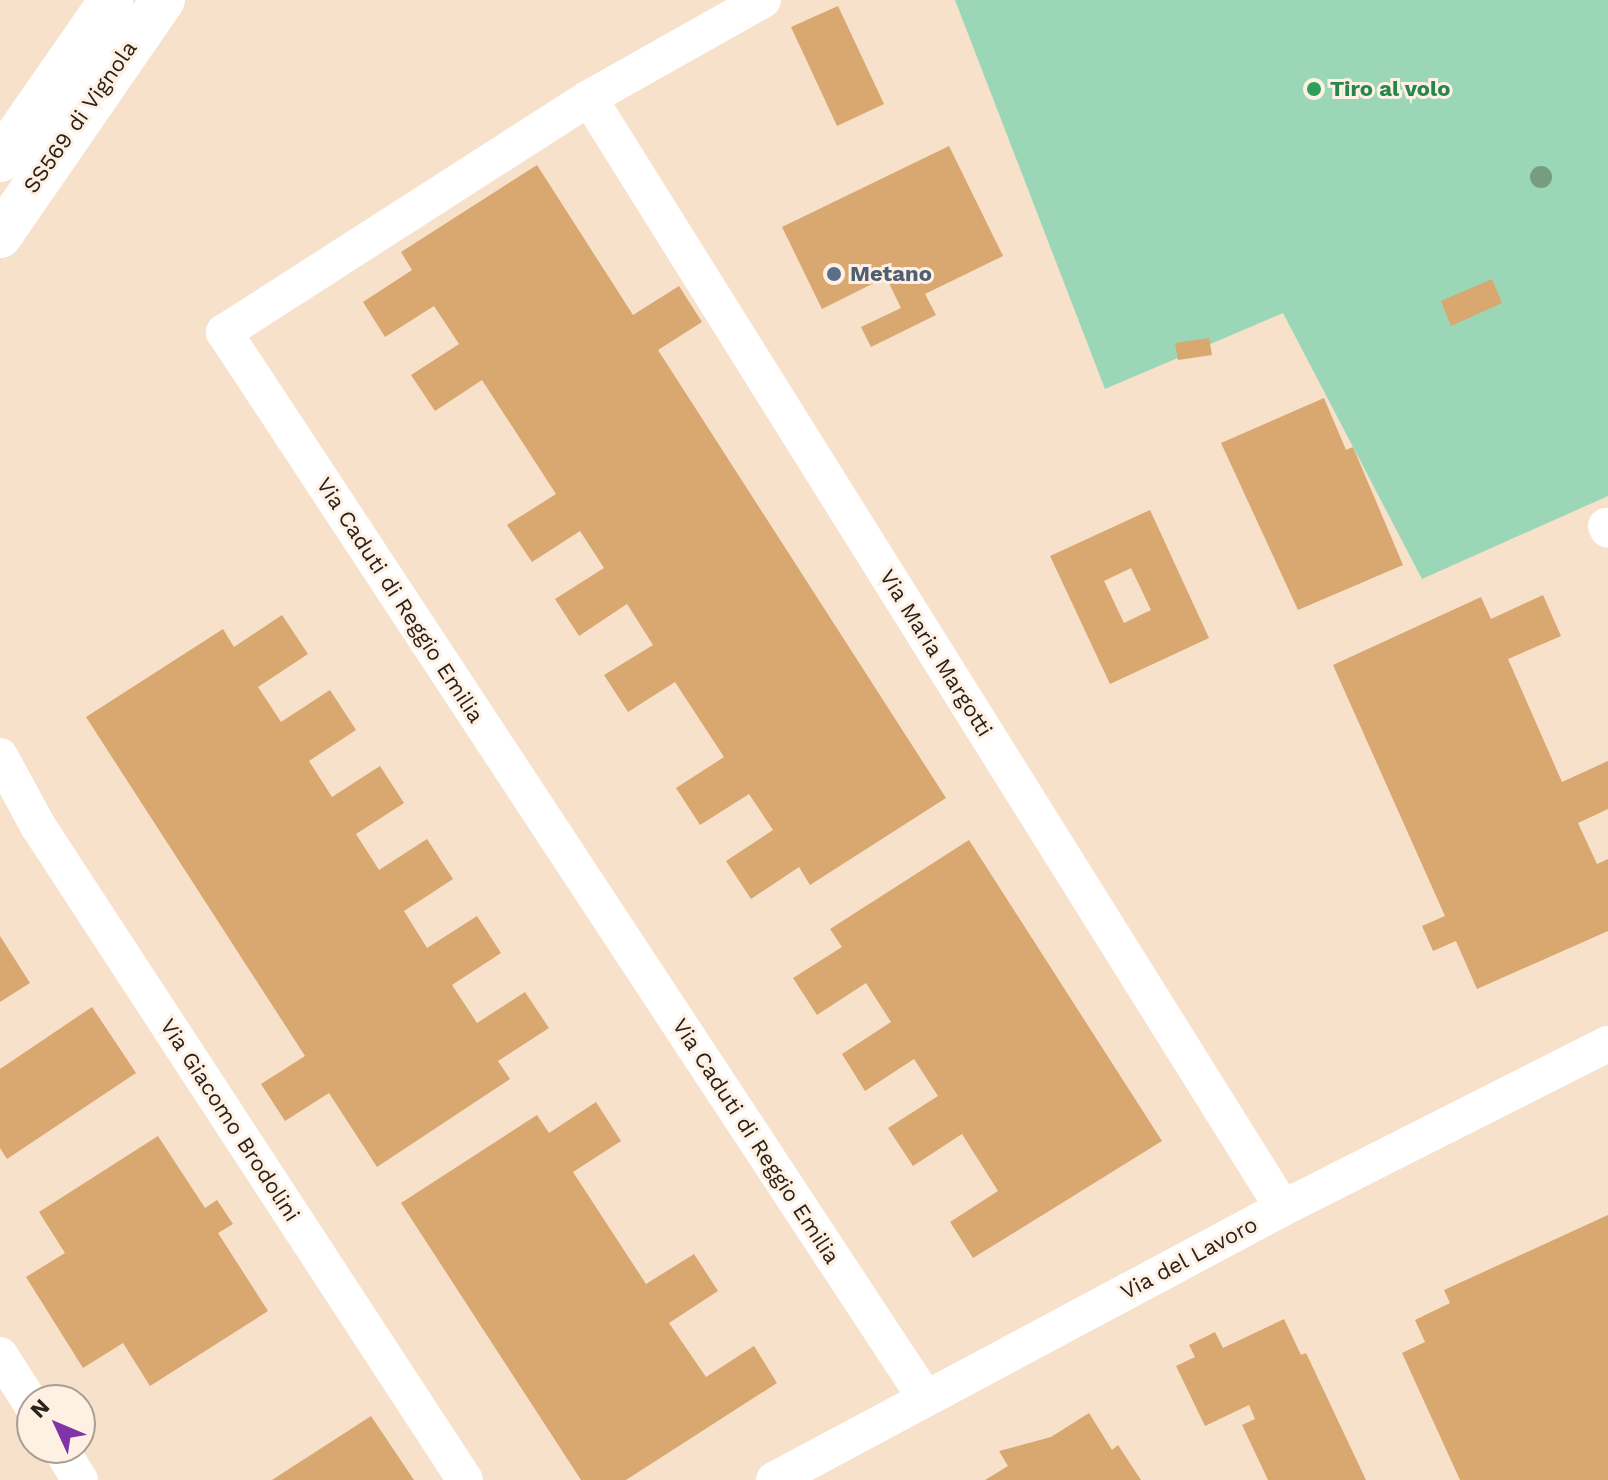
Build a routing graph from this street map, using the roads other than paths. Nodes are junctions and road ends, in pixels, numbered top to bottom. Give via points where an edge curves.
1 (111, 0) edge
2 (163, 0) edge
3 (763, 0) edge
4 (589, 98) junction
5 (0, 160) edge
6 (0, 236) edge
7 (0, 756) edge
8 (1608, 1044) edge
9 (1283, 1208) junction
10 (0, 1355) edge
11 (19, 1384) edge
12 (924, 1396) junction
13 (465, 1480) edge
14 (774, 1480) edge

1 - 5 highway, SS569 di Vignola
2 - 6 highway, SS569 di Vignola
3 - 4 street, Via Caduti di Reggio Emilia
4 - 9 street, Via Maria Margotti
4 - 12 street, Via Caduti di Reggio Emilia via 224,332
7 - 13 street, Via Giacomo Brodolini via 47,840
8 - 9 street, Via del Lavoro
9 - 12 street, Via del Lavoro
10 - 11 street
12 - 14 street, Via del Lavoro

